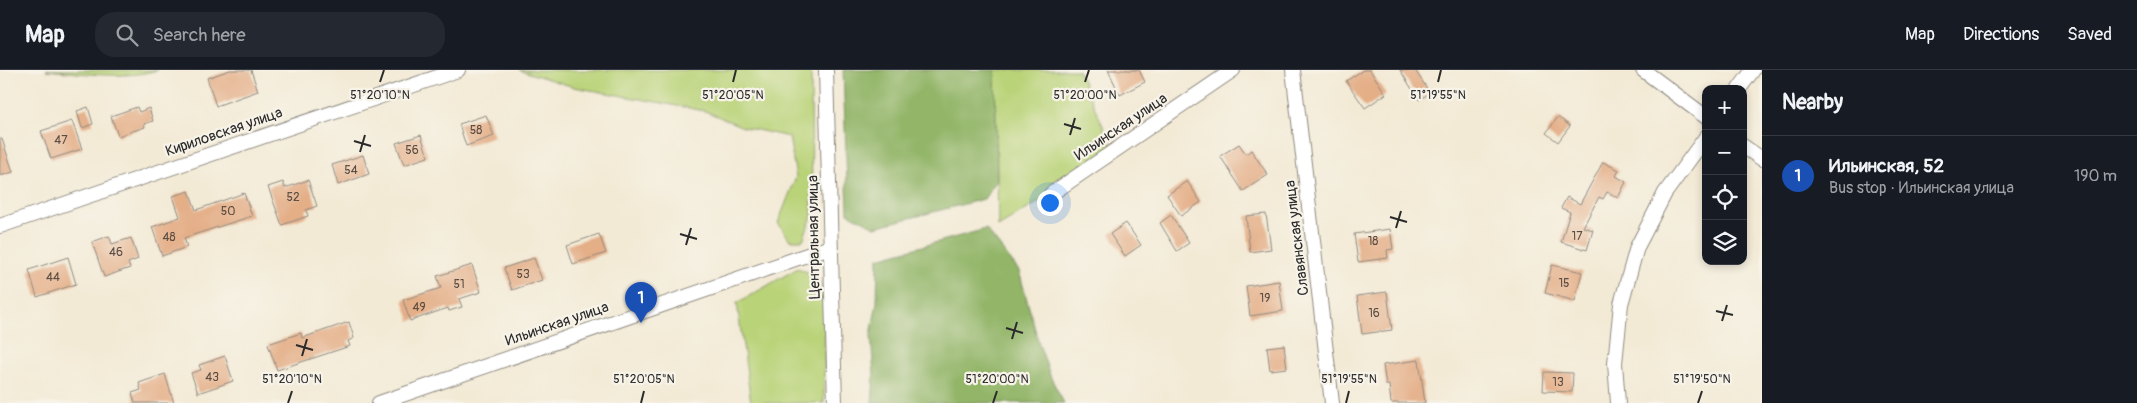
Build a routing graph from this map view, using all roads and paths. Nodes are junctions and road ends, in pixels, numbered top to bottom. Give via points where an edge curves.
1 (458, 70) edge
2 (826, 70) edge
3 (1233, 70) edge
4 (1293, 70) edge
5 (1643, 70) edge
6 (1753, 70) edge
7 (1742, 85) edge
8 (1702, 114) edge
9 (1702, 142) edge
10 (1747, 149) edge
11 (1762, 159) edge
12 (1051, 194) dead end
13 (0, 226) edge
14 (830, 247) junction
15 (379, 403) edge
16 (834, 403) edge
17 (1332, 403) edge
18 (1618, 403) edge

1 - 13 street, Кириловская улица
2 - 14 street, Центральная улица
3 - 12 street, Ильинская улица
4 - 17 street, Славянская улица
5 - 8 street
6 - 7 street
9 - 18 street via 1665,193 1637,247 1621,304 1615,363
10 - 11 street
14 - 15 street, Ильинская улица
14 - 16 street, Центральная улица

